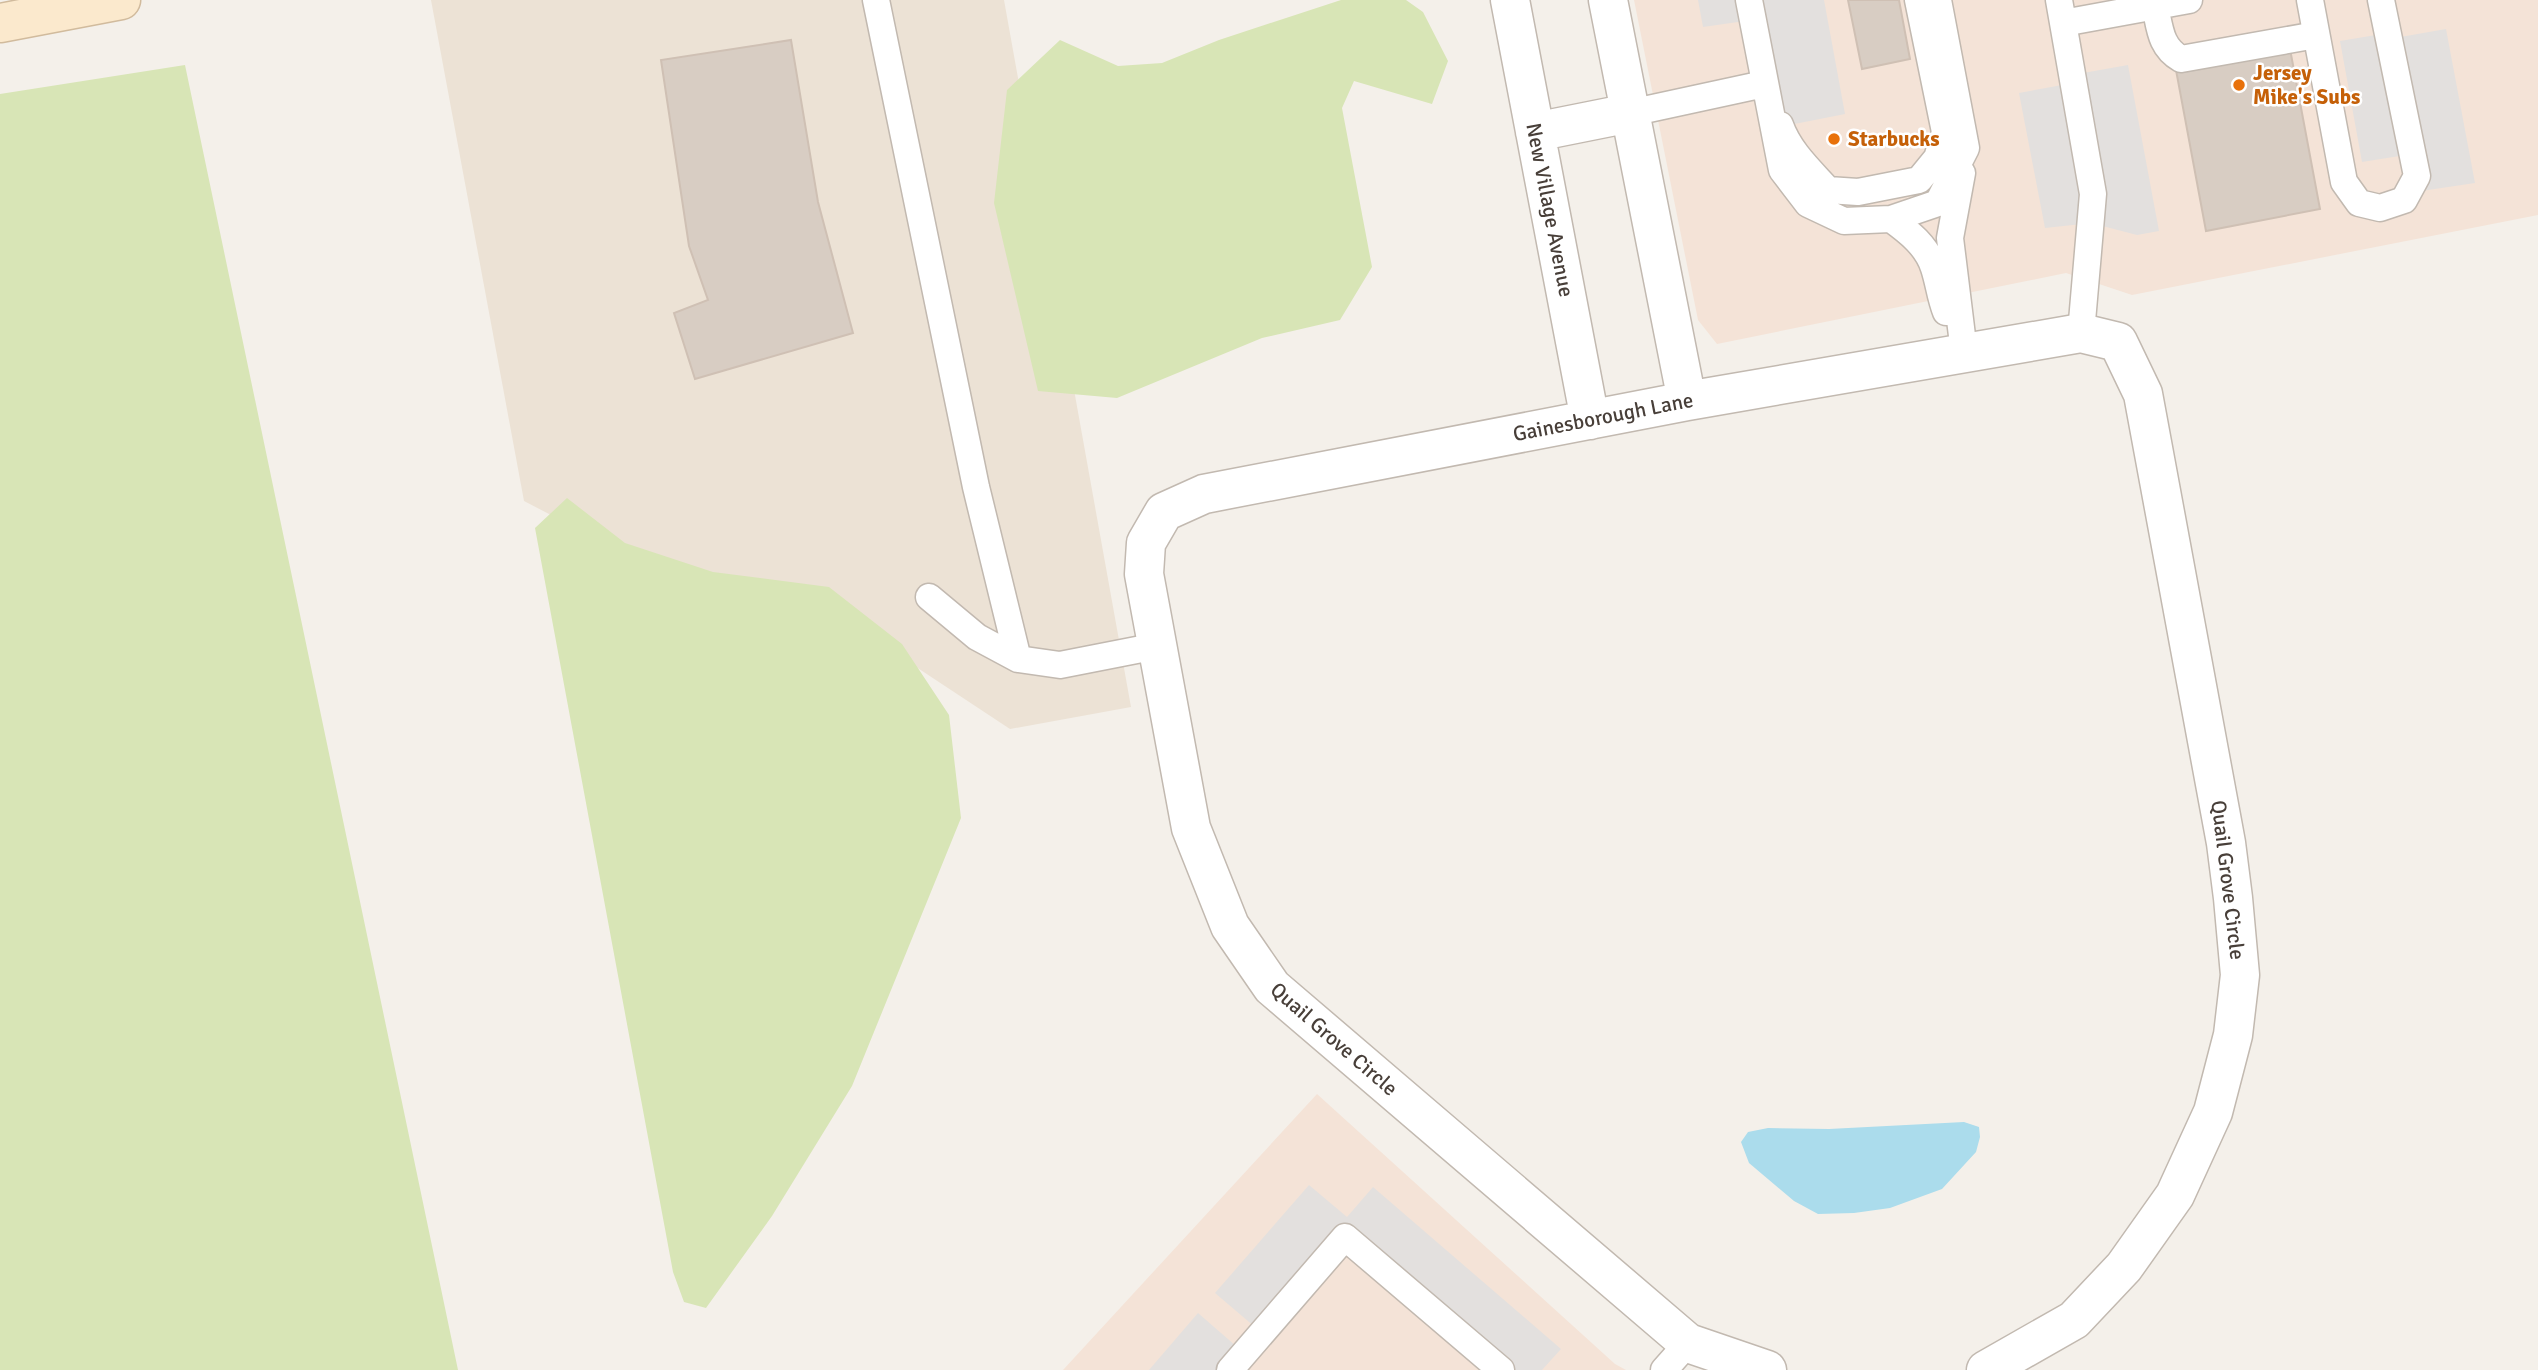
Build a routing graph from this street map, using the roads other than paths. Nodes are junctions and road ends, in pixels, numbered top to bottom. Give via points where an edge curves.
1 (121, 0) edge
2 (876, 0) edge
3 (1510, 0) edge
4 (1608, 0) edge
5 (1749, 0) edge
6 (1918, 0) edge
7 (1938, 0) edge
8 (2189, 0) edge
9 (2310, 0) edge
10 (2381, 0) edge
11 (2155, 6) junction
12 (2061, 12) edge
13 (0, 23) edge
14 (2316, 35) junction
15 (1764, 84) junction
16 (1630, 113) junction
17 (1535, 132) junction
18 (1966, 148) junction
19 (1891, 219) junction
20 (2081, 333) junction
21 (1964, 352) junction
22 (1687, 401) junction
23 (1590, 420) junction
24 (1146, 543) joint
25 (929, 597) dead end
26 (1157, 646) junction
27 (1018, 659) junction
28 (1676, 1356) edge
29 (1230, 1370) edge
30 (1502, 1370) edge
31 (1767, 1370) edge
32 (1986, 1370) edge

1 - 13 main road
2 - 27 lane via 976,487
3 - 17 street, New Village Avenue
4 - 16 street
5 - 15 lane
6 - 15 lane via 1945,132 1937,158 1919,180 1858,192 1828,190 1784,137
7 - 18 lane
8 - 11 lane
9 - 14 lane
10 - 14 lane via 2417,176 2404,200 2379,208 2359,203 2344,182
11 - 12 lane
11 - 14 lane via 2163,42 2181,59
12 - 20 lane via 2093,194
15 - 16 lane
15 - 19 lane via 1782,170 1808,204 1844,221
16 - 17 street
16 - 22 street
17 - 23 street, New Village Avenue
18 - 19 lane via 1938,203
18 - 21 lane via 1950,237
19 - 21 lane via 1916,237 1934,267 1941,300
20 - 21 street, Gainesborough Lane
20 - 32 street, Quail Grove Circle via 2118,342 2143,394 2226,843 2240,975 2233,1035 2213,1112 2175,1195 2124,1267 2074,1320
21 - 22 street, Gainesborough Lane
22 - 23 street, Gainesborough Lane
23 - 24 street, Gainesborough Lane via 1204,495 1164,512
24 - 26 street, Quail Grove Circle via 1144,574
25 - 27 lane via 977,637
26 - 27 lane via 1060,665
26 - 28 street, Quail Grove Circle via 1191,828 1230,926 1272,987
28 - 31 street, Quail Grove Circle
29 - 30 lane via 1345,1237

